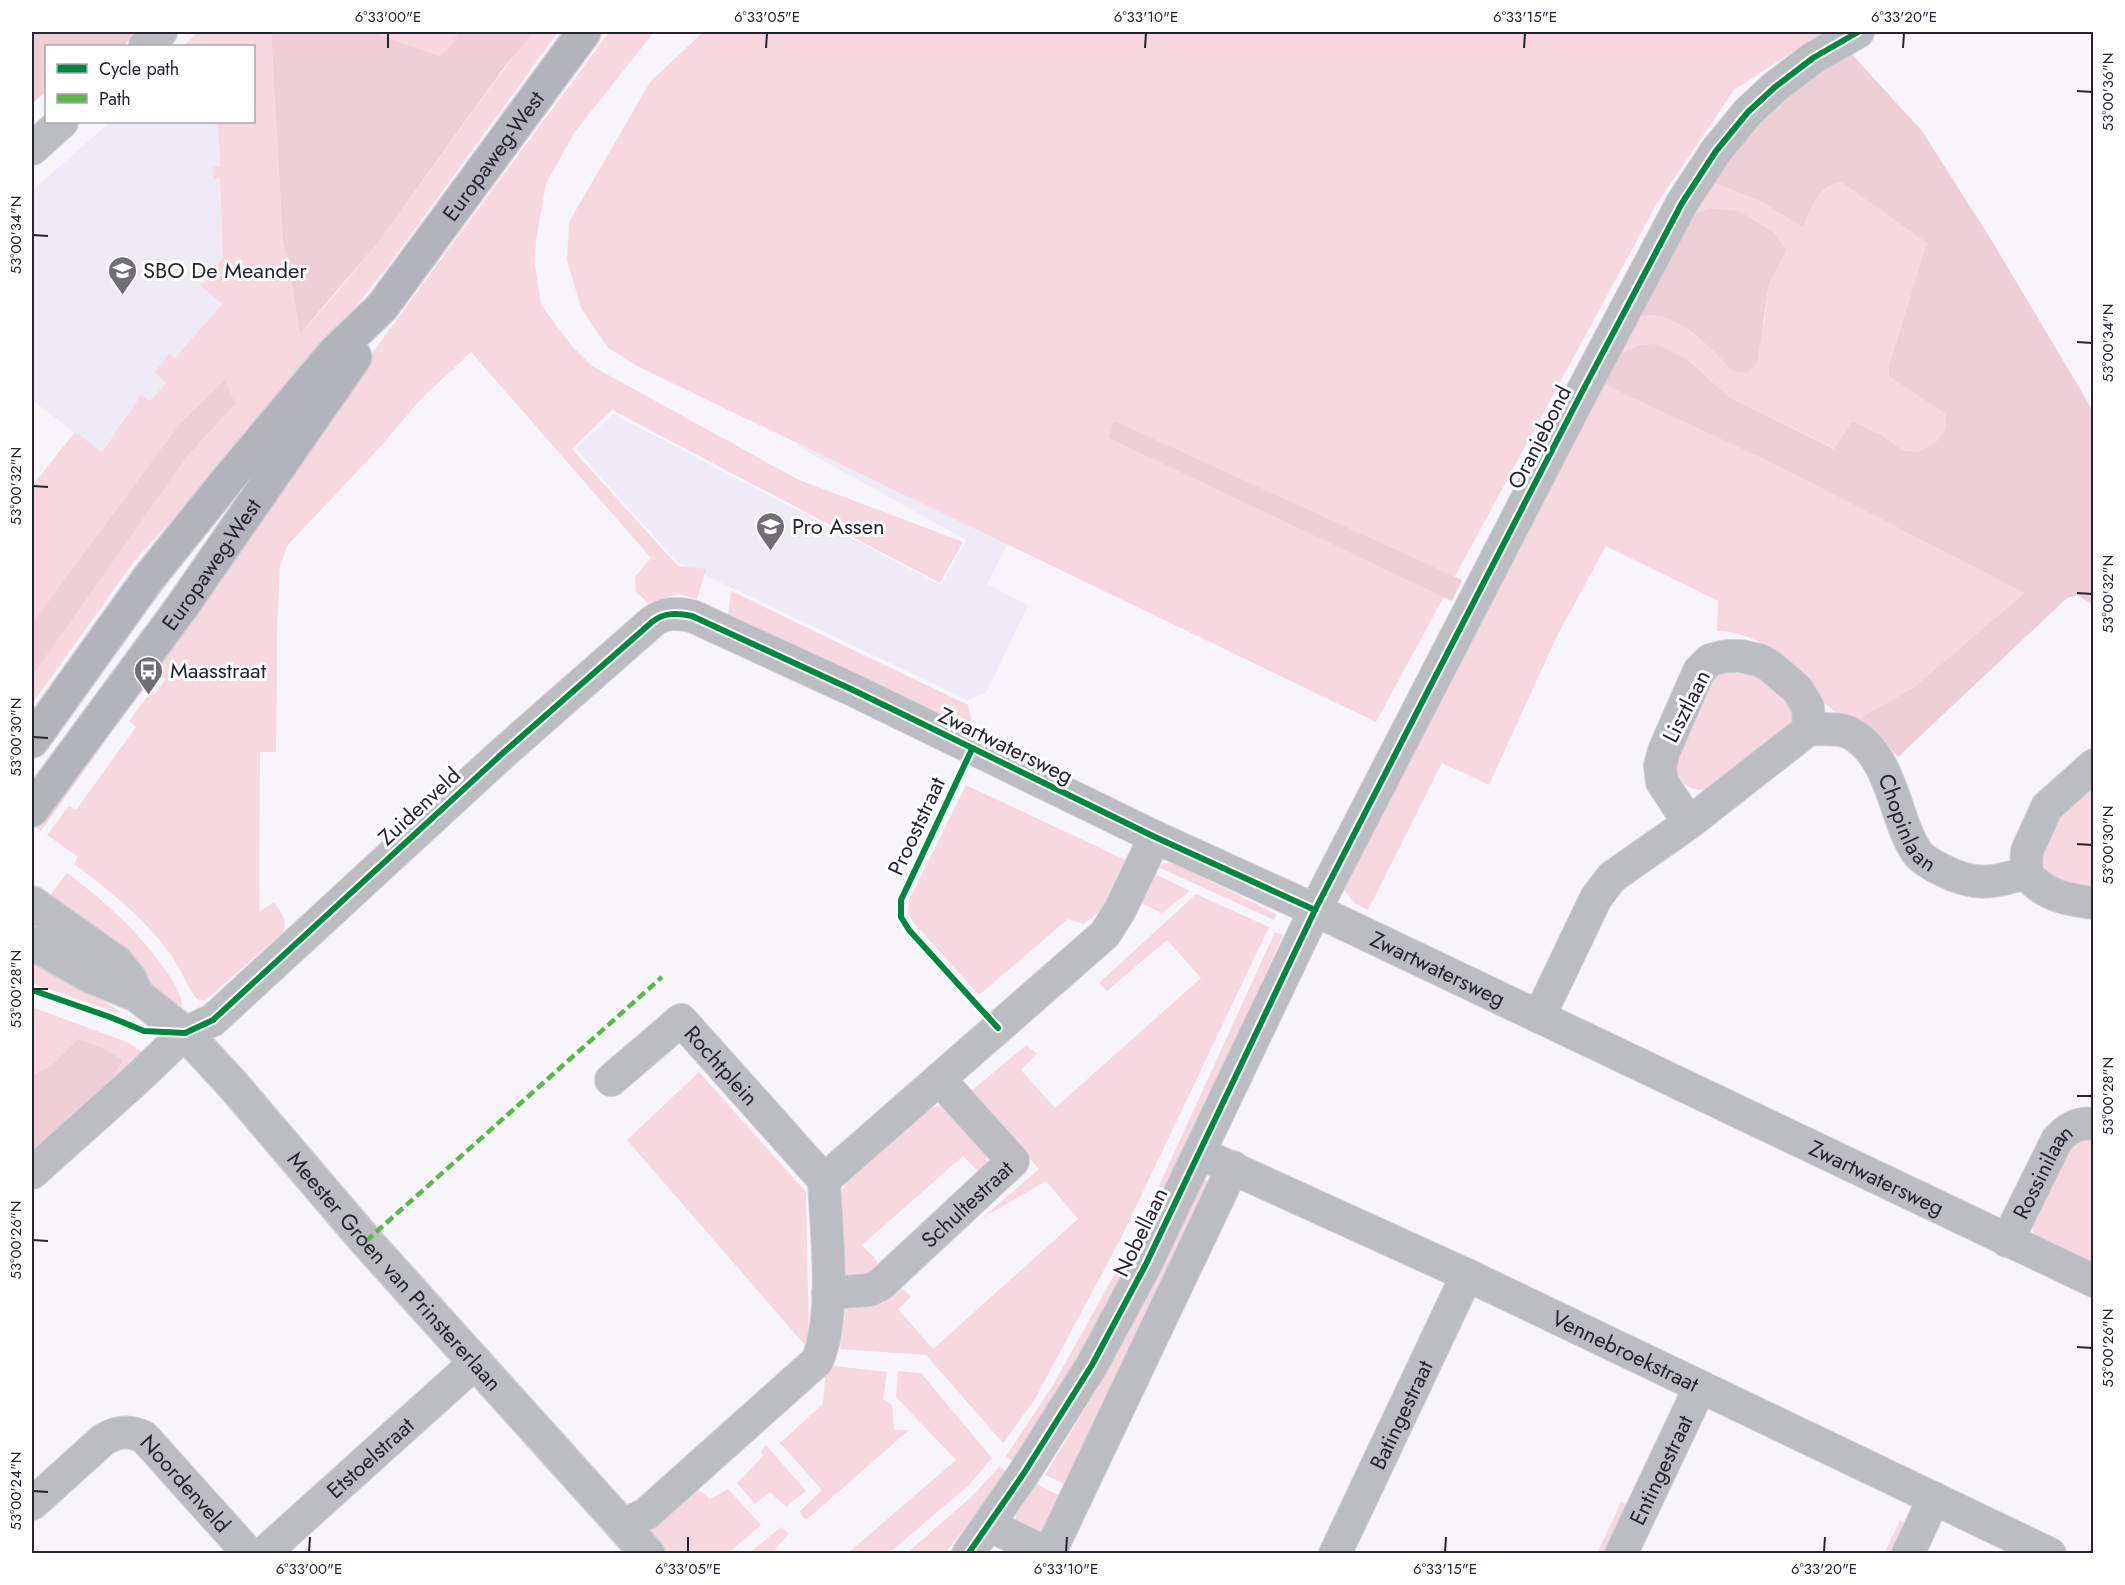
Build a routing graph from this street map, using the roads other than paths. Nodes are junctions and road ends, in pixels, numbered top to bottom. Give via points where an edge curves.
1 (161, 32) edge
2 (584, 32) edge
3 (1858, 32) edge
4 (146, 45) edge
5 (61, 123) edge
6 (32, 148) edge
7 (379, 310) junction
8 (682, 614) joint
9 (1809, 729) junction
10 (32, 741) edge
11 (2094, 765) edge
12 (32, 810) edge
13 (1689, 823) junction
14 (1155, 837) junction
15 (2026, 873) junction
16 (32, 903) edge
17 (2094, 903) edge
18 (1315, 910) junction
19 (32, 943) edge
20 (137, 995) junction
21 (1539, 1017) junction
22 (185, 1033) junction
23 (611, 1080) dead end
24 (940, 1080) junction
25 (2094, 1124) edge
26 (1199, 1153) junction
27 (1233, 1167) junction
28 (32, 1173) edge
29 (824, 1180) junction
30 (2007, 1241) junction
31 (1467, 1275) junction
32 (2094, 1281) edge
33 (828, 1293) junction
34 (476, 1362) junction
35 (1700, 1387) junction
36 (1934, 1498) junction
37 (32, 1504) edge
38 (622, 1525) junction
39 (988, 1525) junction
40 (249, 1554) edge
41 (263, 1554) edge
42 (648, 1554) edge
43 (968, 1554) edge
44 (1048, 1554) edge
45 (1335, 1554) edge
46 (1621, 1554) edge
47 (1908, 1554) edge
48 (2050, 1554) edge

1 - 4 street
2 - 7 main road, Europaweg-West
3 - 18 street, Oranjebond via 1813,58 1755,106 1716,152 1682,203
5 - 6 street
7 - 10 main road, Europaweg-West via 333,354 225,483 148,579
7 - 12 main road, Europaweg-West via 349,366 181,608
8 - 14 street, Zwartwatersweg via 853,690
8 - 22 street, Zuidenveld via 658,617 652,622 504,752 213,1020
9 - 13 street
9 - 13 street, Lisztlaan via 1808,707 1798,690 1770,666 1740,656 1710,660 1699,670 1660,766 1662,782
9 - 15 street, Chopinlaan via 1848,732 1870,748 1883,770 1910,841 1928,862 1974,882 1997,882
11 - 15 street via 2047,807 2027,851
13 - 21 street via 1624,867 1602,888
14 - 18 street, Zwartwatersweg
14 - 24 street via 1105,934
15 - 17 street via 2045,892
16 - 20 street, Meester Groen van Prinstererlaan via 116,962
18 - 21 street, Zwartwatersweg
18 - 26 street, Nobellaan
19 - 20 street, Meester Groen van Prinstererlaan via 90,976
20 - 22 street, Meester Groen van Prinstererlaan
21 - 30 street, Zwartwatersweg
22 - 28 street, Zuidenveld
22 - 34 street, Meester Groen van Prinstererlaan
23 - 29 street, Rochtplein via 681,1020
24 - 29 street
24 - 33 street, Schultestraat via 1013,1161 880,1285 870,1290
25 - 30 street, Rossinilaan via 2069,1127 2057,1140
26 - 27 street, Vennebroekstraat
26 - 39 street, Nobellaan via 1092,1365
27 - 31 street, Vennebroekstraat
27 - 44 street
29 - 33 street
30 - 32 street, Zwartwatersweg
31 - 35 street, Vennebroekstraat
31 - 45 street, Batingestraat
33 - 38 street via 823,1347 817,1361 646,1514
34 - 38 street, Meester Groen van Prinstererlaan
34 - 41 street, Etstoelstraat
35 - 36 street, Vennebroekstraat
35 - 46 street, Entingestraat
36 - 47 street
36 - 48 street, Vennebroekstraat
37 - 40 street, Noordenveld via 103,1440 114,1433 136,1433 144,1437
38 - 42 street, Meester Groen van Prinstererlaan
39 - 43 street, Nobellaan
39 - 44 street

